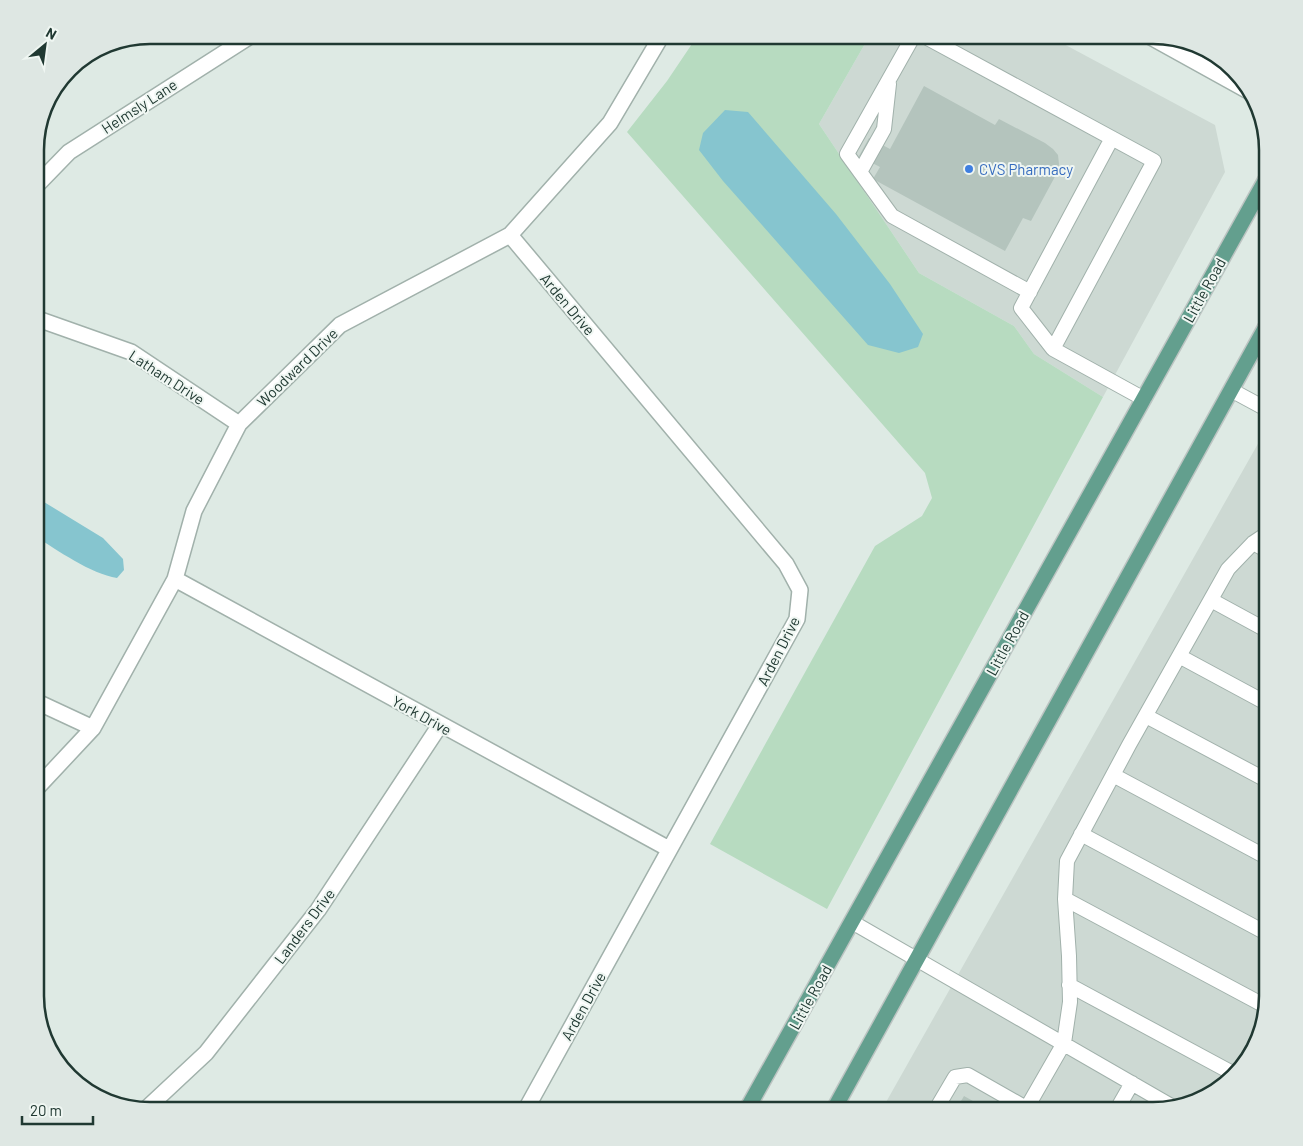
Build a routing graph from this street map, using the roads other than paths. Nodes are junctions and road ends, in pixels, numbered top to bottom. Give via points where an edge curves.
1 (238, 44) edge
2 (657, 44) edge
3 (909, 44) edge
4 (939, 44) edge
5 (1165, 45) edge
6 (890, 78) junction
7 (1237, 85) edge
8 (1112, 138) junction
9 (860, 172) junction
10 (44, 178) edge
11 (1259, 192) edge
12 (510, 235) junction
13 (1030, 292) junction
14 (44, 321) edge
15 (1259, 339) edge
16 (1052, 349) junction
17 (1231, 390) junction
18 (1144, 398) junction
19 (1259, 405) edge
20 (238, 424) junction
21 (1259, 540) edge
22 (1254, 544) junction
23 (1259, 546) edge
24 (174, 579) junction
25 (1211, 600) junction
26 (1259, 626) edge
27 (1179, 656) junction
28 (1259, 699) edge
29 (44, 705) edge
30 (1146, 716) junction
31 (440, 725) junction
32 (93, 728) junction
33 (1113, 775) junction
34 (1259, 776) edge
35 (44, 780) edge
36 (1081, 834) junction
37 (670, 849) junction
38 (1259, 853) edge
39 (1065, 899) junction
40 (852, 922) junction
41 (1259, 929) edge
42 (918, 959) junction
43 (1069, 985) junction
44 (1259, 1002) edge
45 (1064, 1043) junction
46 (1228, 1071) edge
47 (1132, 1083) junction
48 (1163, 1101) edge
49 (154, 1102) edge
50 (530, 1102) edge
51 (751, 1102) edge
52 (839, 1102) edge
53 (940, 1102) edge
54 (1014, 1102) edge
55 (1030, 1102) edge
56 (1121, 1102) edge

1 - 10 street, Helmsly Lane via 69,152
2 - 12 street, Woodward Drive via 610,123
3 - 6 lane
4 - 8 lane
5 - 7 street
6 - 9 lane via 884,130
6 - 9 lane via 847,154
8 - 13 lane
8 - 16 lane via 1154,161
9 - 13 lane via 892,216
11 - 18 main road, Little Road
12 - 20 street, Woodward Drive via 340,325
12 - 37 street, Arden Drive via 786,564 800,590 797,620
13 - 16 lane via 1021,308
14 - 20 street, Latham Drive via 131,352
15 - 17 main road
16 - 18 lane
17 - 19 lane
17 - 42 main road
18 - 40 main road, Little Road
20 - 24 street, Woodward Drive via 194,511
21 - 22 lane
22 - 23 lane
22 - 25 lane via 1228,569
24 - 31 street, York Drive
24 - 32 street, Woodward Drive
25 - 26 lane
25 - 27 lane
27 - 28 lane
27 - 30 lane
29 - 32 street
30 - 33 lane
30 - 34 lane
31 - 37 street, York Drive
31 - 49 street, Landers Drive via 318,910 206,1053
32 - 35 street, Woodward Drive
33 - 36 lane
33 - 38 lane
36 - 39 lane via 1067,860
36 - 41 lane
37 - 50 street, Arden Drive
39 - 43 lane
39 - 44 lane
40 - 42 lane
40 - 51 main road, Little Road
42 - 45 lane
42 - 52 main road
43 - 45 lane
43 - 46 lane
45 - 47 lane
45 - 55 lane
47 - 48 lane
47 - 56 lane
53 - 54 lane via 955,1077 968,1075

